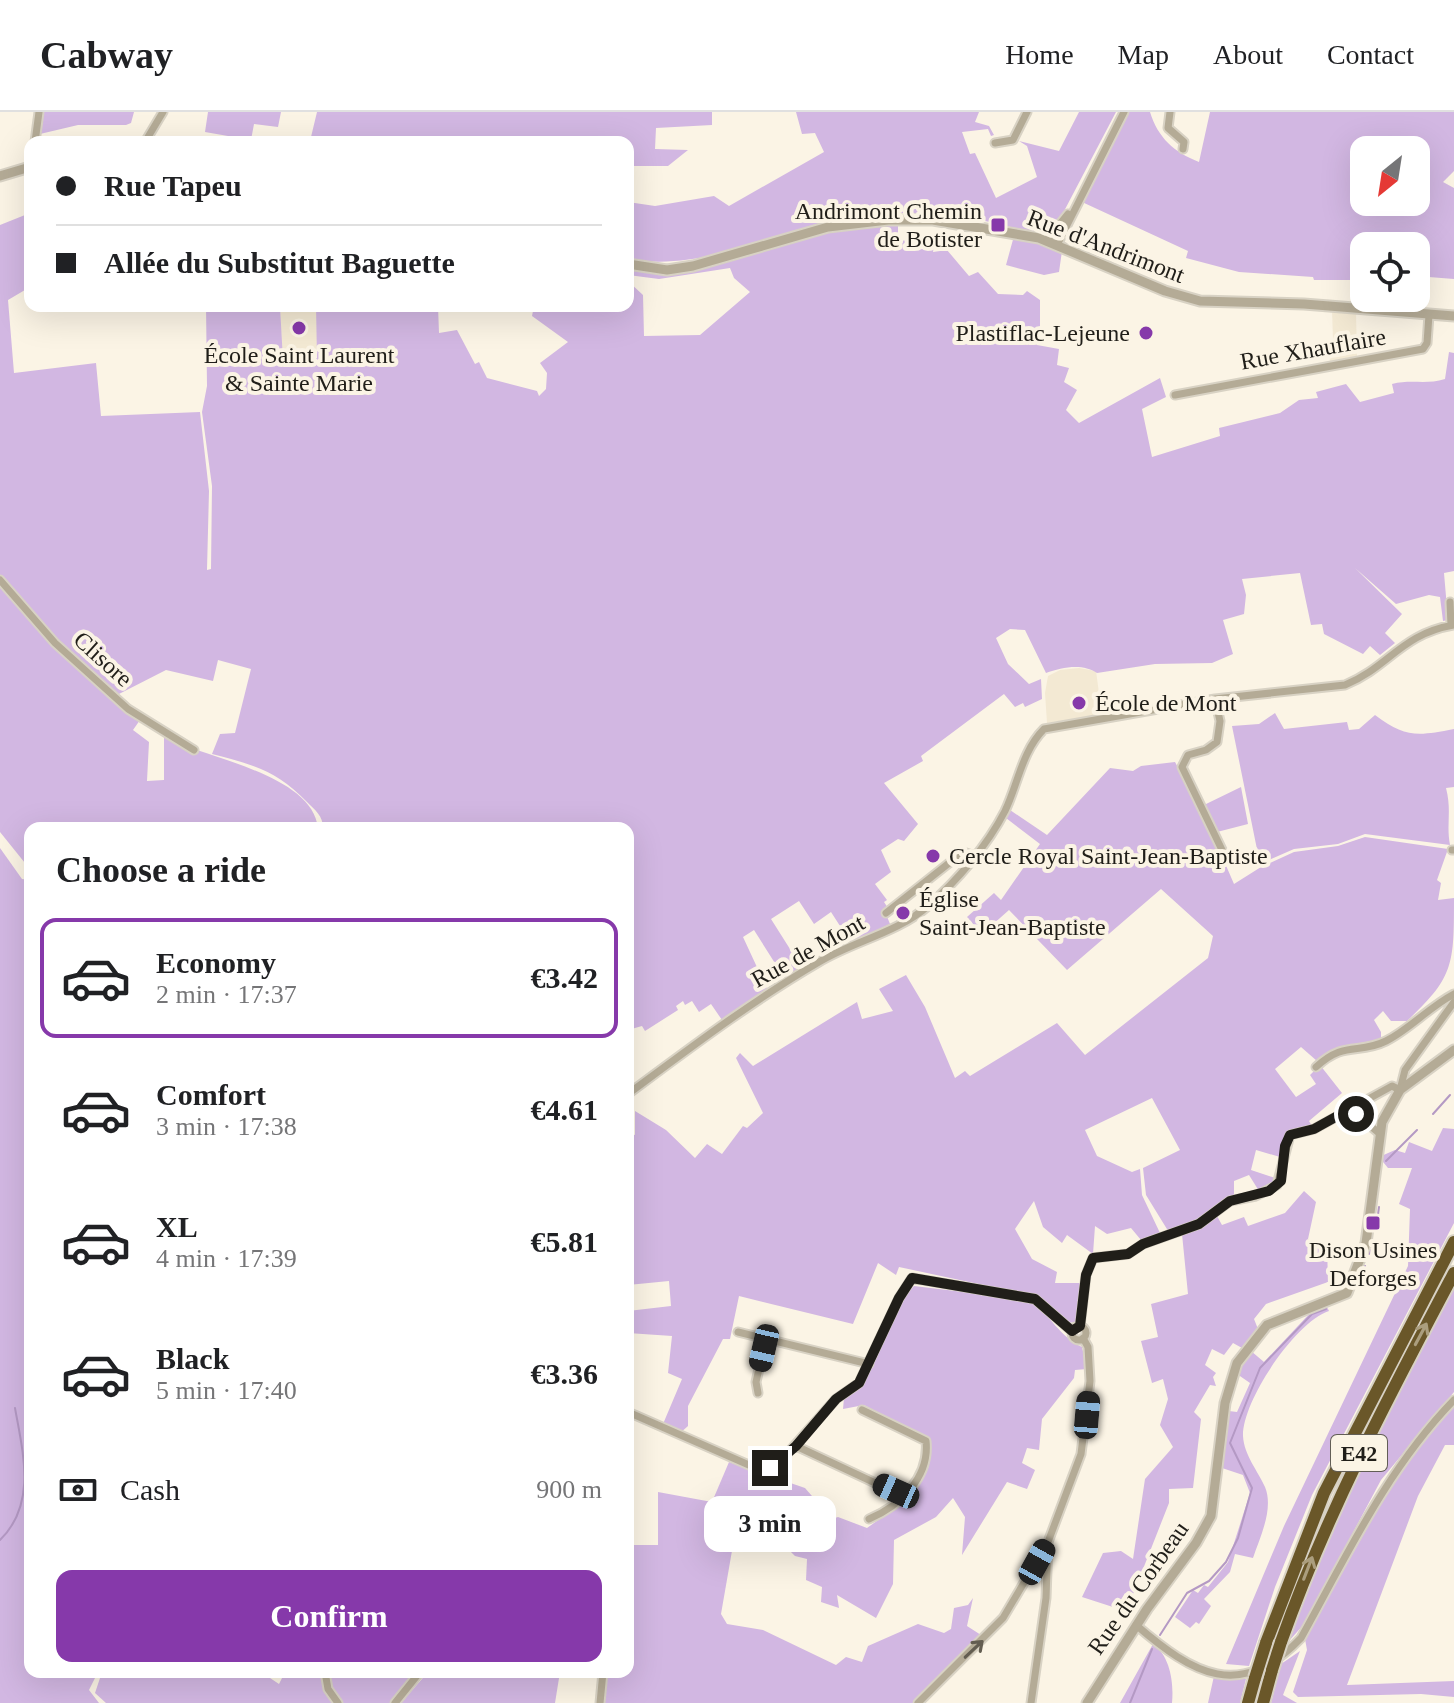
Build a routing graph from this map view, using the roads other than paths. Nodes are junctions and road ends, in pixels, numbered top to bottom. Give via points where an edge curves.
1 (39, 112) edge
2 (163, 112) edge
3 (1027, 112) edge
4 (1124, 112) edge
5 (1170, 112) edge
6 (36, 136) edge
7 (149, 136) edge
8 (995, 143) dead end
9 (1183, 149) dead end
10 (24, 169) edge
11 (0, 176) edge
12 (1074, 206) junction
13 (1046, 241) junction
14 (1057, 245) junction
15 (634, 265) edge
16 (1429, 315) junction
17 (1454, 316) edge
18 (1175, 395) dead end
19 (0, 580) edge
20 (1450, 602) dead end
21 (1452, 625) edge
22 (1215, 699) junction
23 (194, 750) dead end
24 (1223, 852) dead end
25 (975, 856) junction
26 (886, 913) dead end
27 (1454, 994) edge
28 (1454, 1002) edge
29 (1454, 1050) edge
30 (1316, 1067) dead end
31 (634, 1090) edge
32 (1400, 1090) junction
33 (1350, 1109) junction
34 (1379, 1133) junction
35 (1454, 1242) edge
36 (1454, 1273) edge
37 (1080, 1326) junction
38 (1072, 1331) junction
39 (738, 1332) dead end
40 (766, 1338) junction
41 (1083, 1338) junction
42 (869, 1364) junction
43 (758, 1393) dead end
44 (1454, 1400) edge
45 (862, 1410) dead end
46 (634, 1415) edge
47 (796, 1446) junction
48 (903, 1496) junction
49 (869, 1519) dead end
50 (1048, 1542) junction
51 (1136, 1625) junction
52 (326, 1678) edge
53 (415, 1678) edge
54 (602, 1678) edge
55 (338, 1703) edge
56 (395, 1703) edge
57 (600, 1703) edge
58 (918, 1703) edge
59 (1031, 1703) edge
60 (1087, 1703) edge
61 (1248, 1703) edge
62 (1263, 1703) edge

1 - 6 street
2 - 7 street
3 - 8 street via 1013,140
4 - 12 street
5 - 9 street via 1168,128 1184,142
10 - 11 street
12 - 13 street
12 - 14 street
13 - 14 street, Rue d'Andrimont
13 - 15 street, Rue d'Andrimont via 947,221 888,220 796,234 693,266 667,270
14 - 16 street, Rue d'Andrimont via 1200,301
16 - 17 street, Rue d'Andrimont
16 - 18 street, Rue Xhauflaire via 1423,349
19 - 23 street, Clisore via 48,636 128,709
20 - 21 street, Rue de Mont
21 - 22 street, Rue de Mont via 1422,632 1345,685
22 - 24 street via 1217,742 1188,755 1182,767
22 - 25 street, Rue de Mont via 1044,729 1028,752 1004,812
25 - 26 street via 963,852
25 - 31 street, Rue de Mont via 927,907 801,973
27 - 30 street via 1386,1041 1339,1049
28 - 32 street via 1405,1070
29 - 32 street
32 - 33 street via 1392,1086
32 - 34 street, Rue du Corbeau
33 - 34 street
33 - 37 street via 1314,1129 1290,1135 1281,1181 1269,1191 1230,1201 1199,1224 1128,1254 1093,1258
34 - 51 street, Rue du Corbeau via 1370,1222 1353,1281 1342,1297 1267,1325 1237,1363 1225,1403 1211,1516
35 - 61 highway, E42, bridge via 1336,1466 1305,1536
62 -> 36 highway, E42, bridge via 1318,1542
37 - 38 street
37 - 41 street
38 - 41 street via 1074,1338
38 - 42 street via 1035,1299 912,1278
39 - 40 street
40 - 42 street
40 - 43 street
41 - 50 street via 1090,1381 1081,1454
42 - 47 street via 859,1383 836,1399
44 - 51 street via 1391,1476 1301,1638 1284,1656 1265,1668 1219,1675 1176,1660
45 - 48 street via 926,1441 922,1474
46 - 47 street via 758,1469 775,1466
47 - 48 street
48 - 49 street
58 -> 50 street via 1003,1618
50 - 59 street
51 - 60 street, Rue du Corbeau
52 - 55 street
53 - 56 street
54 - 57 street

